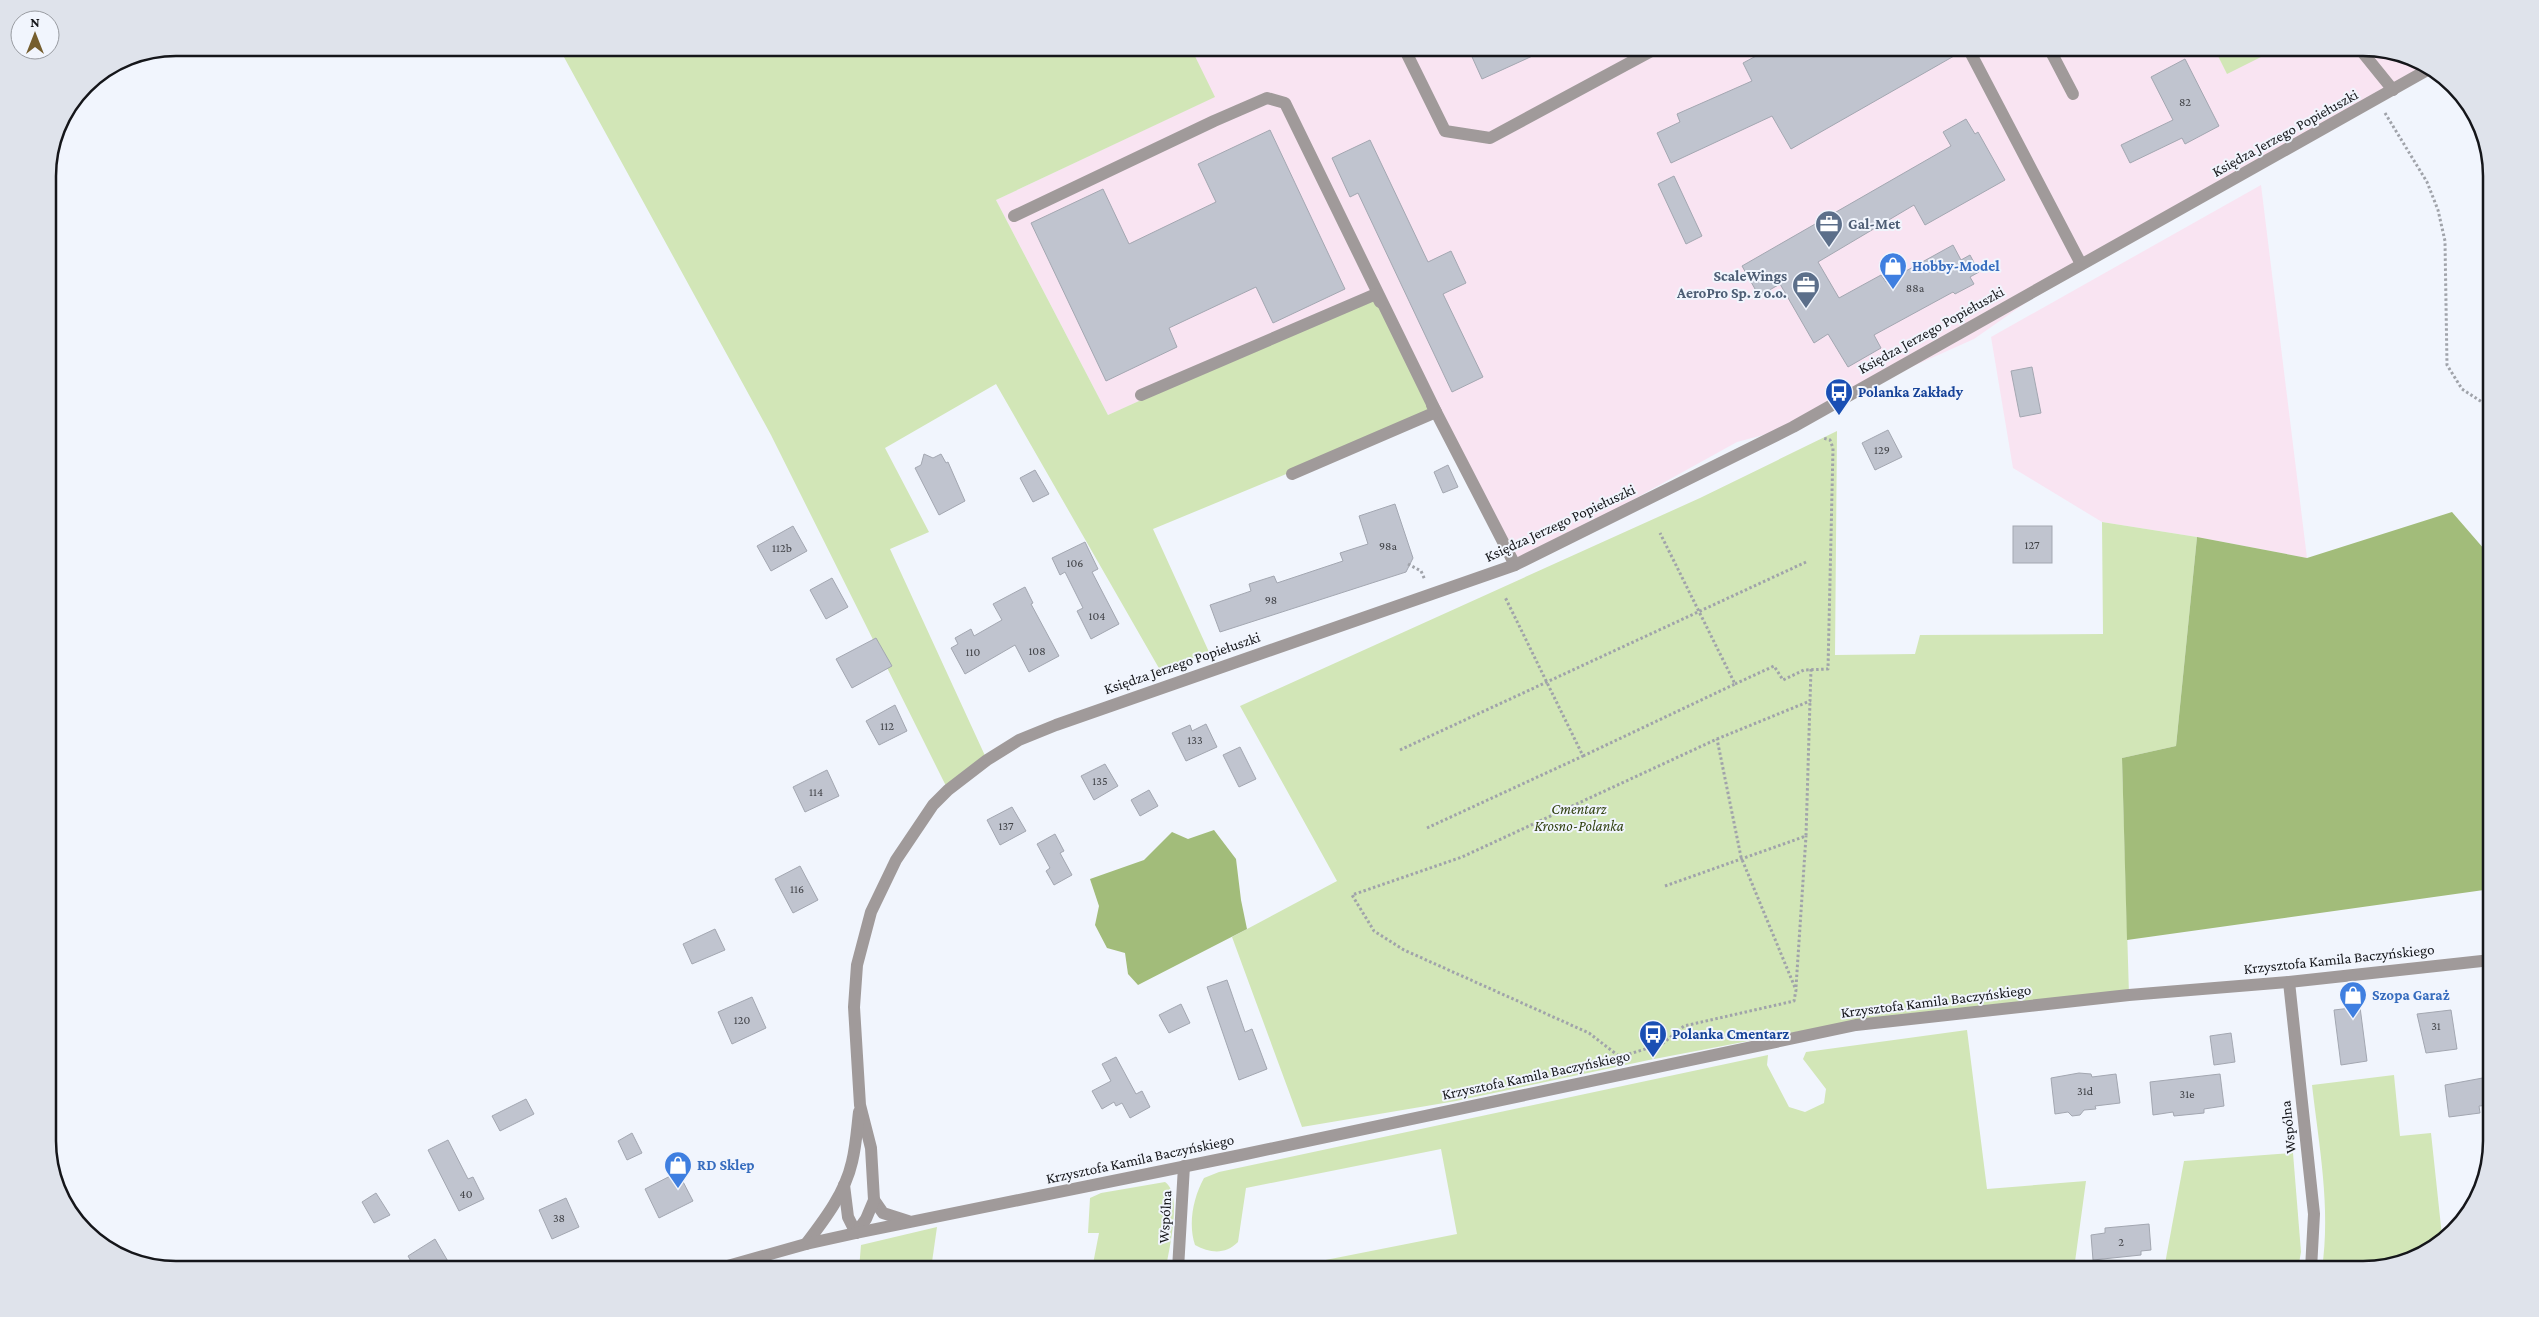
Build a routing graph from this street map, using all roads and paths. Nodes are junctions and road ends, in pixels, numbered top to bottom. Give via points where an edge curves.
1 (1408, 56) edge
2 (1642, 56) edge
3 (1972, 56) edge
4 (2054, 56) edge
5 (2366, 56) edge
6 (2422, 73) edge
7 (2393, 90) junction
8 (2073, 94) dead end
9 (2377, 100) junction
10 (1014, 216) dead end
11 (2081, 264) junction
12 (1141, 395) dead end
13 (2482, 402) edge
14 (1436, 412) junction
15 (1822, 438) dead end
16 (1292, 474) dead end
17 (1660, 532) dead end
18 (1806, 562) dead end
19 (1408, 564) dead end
20 (1515, 565) junction
21 (1426, 583) dead end
22 (1505, 597) dead end
23 (1699, 610) junction
24 (1811, 669) junction
25 (1547, 680) junction
26 (1735, 684) junction
27 (1810, 701) junction
28 (1717, 739) junction
29 (1400, 750) dead end
30 (1583, 756) junction
31 (1428, 828) dead end
32 (1806, 836) junction
33 (1741, 857) junction
34 (1665, 886) dead end
35 (2483, 961) edge
36 (2288, 982) junction
37 (1796, 990) junction
38 (860, 1105) junction
39 (1184, 1166) junction
40 (844, 1184) junction
41 (874, 1200) junction
42 (911, 1222) junction
43 (856, 1233) junction
44 (806, 1244) junction
45 (748, 1261) edge
46 (1179, 1261) edge
47 (2311, 1261) edge

1 - 2 street via 1445,131 1490,138
3 - 11 street
4 - 8 street
5 - 7 street
6 - 7 street, Księdza Jerzego Popiełuszki
7 - 9 street, Księdza Jerzego Popiełuszki
9 - 11 street, Księdza Jerzego Popiełuszki
9 - 13 path via 2427,182 2438,210 2445,241 2447,365 2462,389
10 - 14 street via 1267,98 1285,104
11 - 20 street, Księdza Jerzego Popiełuszki via 1793,427
12 - 14 street via 1376,294
14 - 16 street
14 - 20 street
15 - 24 path via 1830,440 1833,448 1830,653 1828,669
17 - 23 path
18 - 23 path
19 - 21 path via 1421,571
20 - 38 street, Księdza Jerzego Popiełuszki via 1056,724 1019,740 948,790 918,824 871,912 857,966 854,1007
22 - 25 path
23 - 25 path
23 - 26 path
24 - 26 path via 1783,680 1774,666
24 - 27 path
25 - 29 path
25 - 30 path
26 - 30 path
27 - 28 path
27 - 32 path
28 - 33 path
28 - 37 path via 1462,857 1352,895 1374,931 1404,950 1589,1033 1620,1056 1662,1044 1684,1026 1794,1001
30 - 31 path
32 - 33 path
32 - 37 path
33 - 34 path
33 - 37 path
35 - 36 street, Krzysztofa Kamila Baczyńskiego
36 - 39 street, Krzysztofa Kamila Baczyńskiego via 1856,1025
36 - 47 street, Wspólna via 2314,1214
38 - 40 street, Księdza Jerzego Popiełuszki via 852,1163
38 - 41 street, Księdza Jerzego Popiełuszki via 871,1148
39 - 42 street, Krzysztofa Kamila Baczyńskiego
39 - 46 street, Wspólna
40 - 43 street via 848,1217
40 - 44 street, Księdza Jerzego Popiełuszki via 829,1213
41 - 42 street via 883,1213
41 - 43 street
42 - 43 street, Krzysztofa Kamila Baczyńskiego
43 - 44 street, Krzysztofa Kamila Baczyńskiego
44 - 45 street, Krzysztofa Kamila Baczyńskiego

